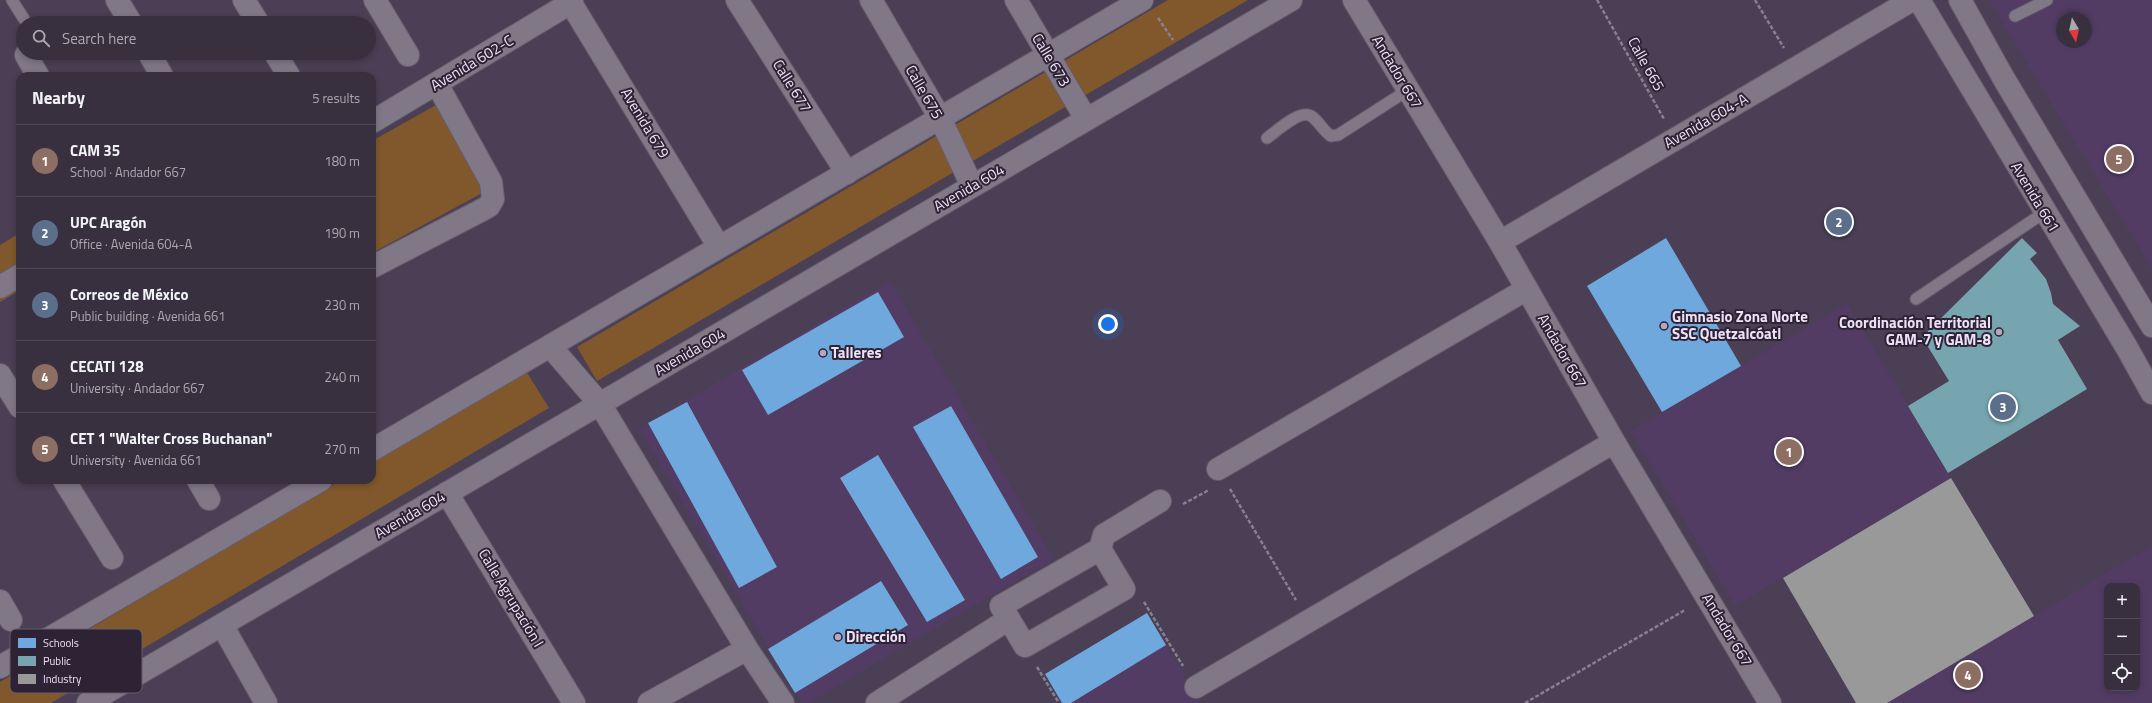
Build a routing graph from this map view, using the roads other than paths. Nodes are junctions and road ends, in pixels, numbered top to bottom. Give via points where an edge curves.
1 (12, 0) edge
2 (117, 0) edge
3 (244, 0) edge
4 (376, 0) edge
5 (737, 0) edge
6 (871, 0) edge
7 (1016, 0) edge
8 (1291, 0) edge
9 (1354, 0) edge
10 (1912, 0) edge
11 (1918, 0) edge
12 (1960, 0) edge
13 (2047, 0) edge
14 (571, 1) edge
15 (1148, 6) edge
16 (22, 16) edge
17 (127, 16) edge
18 (254, 16) edge
19 (2015, 16) dead end
20 (408, 55) dead end
21 (1048, 55) junction
22 (29, 60) edge
23 (153, 60) edge
24 (279, 60) edge
25 (36, 72) edge
26 (160, 72) edge
27 (287, 72) edge
28 (2004, 79) junction
29 (437, 84) junction
30 (1408, 90) junction
31 (1975, 96) junction
32 (940, 118) junction
33 (1086, 119) junction
34 (376, 120) edge
35 (1268, 138) dead end
36 (847, 173) junction
37 (972, 186) junction
38 (2045, 212) junction
39 (1500, 242) junction
40 (719, 247) junction
41 (376, 265) edge
42 (1527, 289) junction
43 (1916, 299) dead end
44 (2152, 326) edge
45 (550, 346) junction
46 (0, 375) edge
47 (2152, 393) edge
48 (16, 401) edge
49 (600, 404) junction
50 (1614, 442) junction
51 (376, 448) edge
52 (1218, 469) road end
53 (66, 484) edge
54 (200, 484) edge
55 (314, 484) edge
56 (447, 493) junction
57 (209, 498) dead end
58 (1160, 502) dead end
59 (1100, 549) junction
60 (112, 558) dead end
61 (0, 601) edge
62 (11, 620) dead end
63 (1009, 620) junction
64 (222, 625) junction
65 (65, 629) edge
66 (747, 648) junction
67 (10, 661) edge
68 (0, 667) edge
69 (142, 672) edge
70 (1196, 687) road end
71 (105, 693) edge
72 (88, 703) edge
73 (266, 703) edge
74 (574, 703) edge
75 (649, 703) edge
76 (783, 703) edge
77 (877, 703) edge
78 (1770, 703) edge

1 - 16 lane
2 - 17 street
3 - 18 street
4 - 20 street
5 - 36 street, Calle 677
6 - 32 street, Calle 675
7 - 21 street, Calle 673
8 - 33 street, Avenida 604
9 - 30 street, Andador 667
10 - 39 street, Avenida 604-A
11 - 31 street, Avenida 661
12 - 28 street
13 - 19 lane
14 - 29 street, Avenida 602-C
14 - 40 street, Avenida 679
15 - 21 street
21 - 32 street
21 - 33 street, Calle 673
22 - 25 street
23 - 26 street
24 - 27 street
28 - 31 street
28 - 44 street
29 - 34 street, Avenida 602-C
29 - 41 street via 490,182 493,199 489,206 482,210
30 - 35 lane via 1338,135 1331,136 1311,116 1305,114 1299,115
30 - 39 street, Andador 667
31 - 38 street, Avenida 661
32 - 36 street
32 - 37 street, Calle 675
33 - 37 street, Avenida 604
36 - 40 street
37 - 49 street, Avenida 604
38 - 43 lane
38 - 47 street, Avenida 661
39 - 42 street, Andador 667
40 - 45 street
42 - 50 street, Andador 667
42 - 52 street
45 - 49 street
45 - 51 street
46 - 48 street
49 - 56 street, Avenida 604
49 - 66 street
50 - 70 street
50 - 78 street, Andador 667
53 - 60 street
54 - 57 street
55 - 65 street
56 - 64 street, Avenida 604
56 - 74 street, Calle Agrupación I
58 - 59 street via 1104,535
59 - 63 street via 1001,606
59 - 63 street via 1124,589 1025,646
61 - 62 street
63 - 77 street
64 - 69 street, Avenida 604
64 - 73 street
66 - 75 street
66 - 76 street
67 - 68 street
71 - 72 street, Avenida 604

